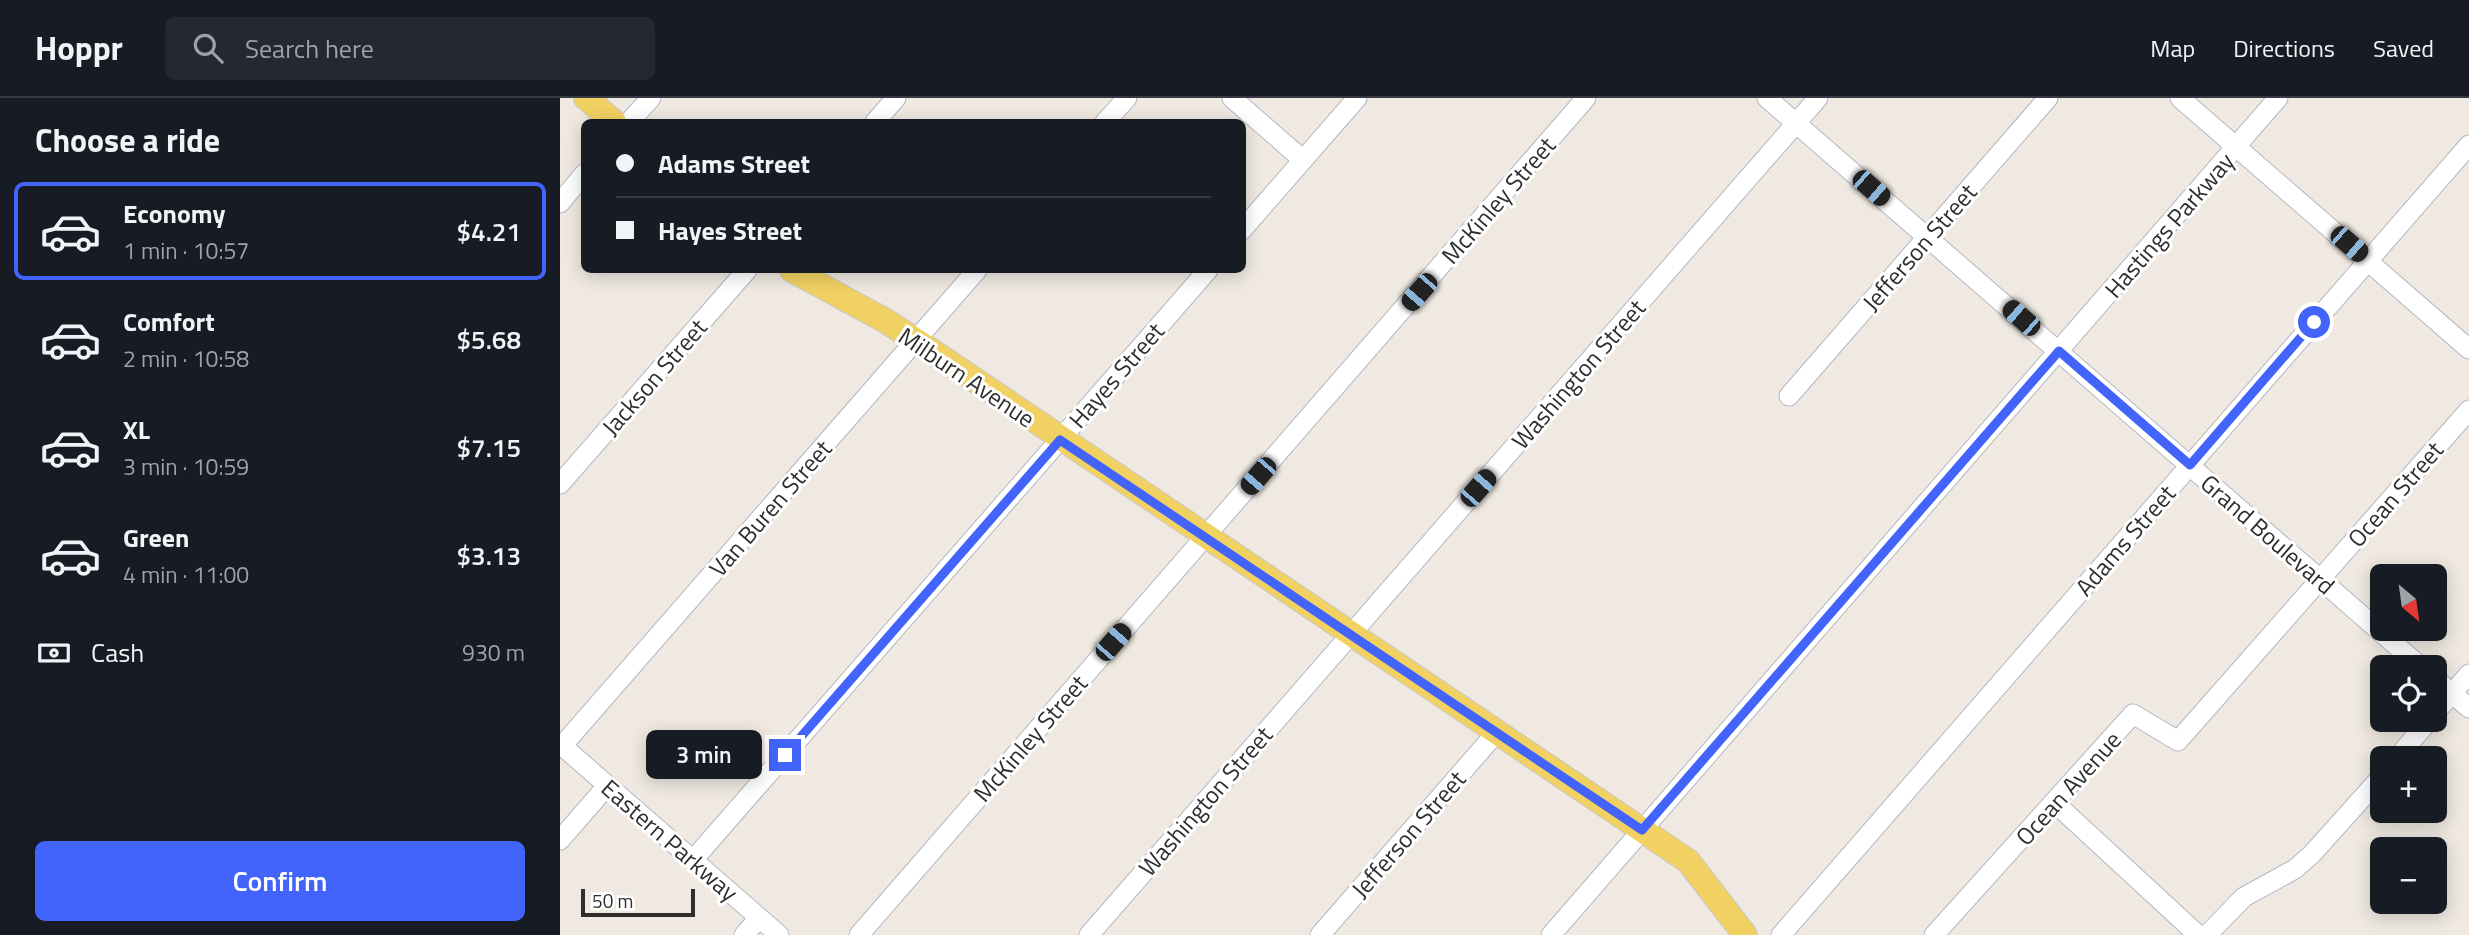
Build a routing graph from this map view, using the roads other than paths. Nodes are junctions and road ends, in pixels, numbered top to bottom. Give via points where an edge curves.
1 (586, 98) edge
2 (651, 98) edge
3 (896, 98) edge
4 (1126, 98) edge
5 (1232, 98) edge
6 (1357, 98) edge
7 (1586, 98) edge
8 (1767, 98) edge
9 (1818, 98) edge
10 (2048, 98) edge
11 (2180, 98) edge
12 (2278, 98) edge
13 (610, 119) edge
14 (632, 119) edge
15 (878, 119) edge
16 (1108, 119) edge
17 (1796, 124) junction
18 (2469, 145) edge
19 (2236, 147) junction
20 (1303, 160) junction
21 (581, 178) edge
22 (560, 203) edge
23 (1246, 225) edge
24 (1928, 237) junction
25 (2367, 261) junction
26 (744, 273) edge
27 (798, 273) edge
28 (974, 273) edge
29 (1205, 273) edge
30 (915, 341) junction
31 (2469, 349) edge
32 (2059, 351) junction
33 (1789, 396) dead end
34 (2469, 410) edge
35 (1060, 440) junction
36 (2190, 465) junction
37 (560, 484) edge
38 (1204, 538) junction
39 (2321, 579) junction
40 (1350, 636) junction
41 (2407, 655) edge
42 (2469, 674) edge
43 (2447, 690) edge
44 (2452, 694) junction
45 (2447, 700) edge
46 (2469, 708) edge
47 (2419, 732) edge
48 (1496, 733) junction
49 (561, 745) edge
50 (2407, 746) edge
51 (607, 786) junction
52 (2370, 789) edge
53 (2055, 803) junction
54 (1642, 830) junction
55 (560, 840) edge
56 (693, 860) junction
57 (759, 918) junction
58 (744, 935) edge
59 (779, 935) edge
60 (859, 935) edge
61 (1089, 935) edge
62 (1320, 935) edge
63 (1550, 935) edge
64 (1745, 935) edge
65 (1781, 935) edge
66 (1934, 935) edge
67 (2198, 935) edge
68 (2207, 935) edge

1 - 13 main road
2 - 14 street
3 - 15 street
4 - 16 street
5 - 20 street
6 - 20 street
7 - 38 street, McKinley Street
8 - 17 street, Grand Boulevard
9 - 17 street, Washington Street
10 - 24 street, Jefferson Street
11 - 19 street
12 - 19 street, Hastings Parkway
17 - 24 street, Grand Boulevard
17 - 40 street, Washington Street
18 - 25 street, Adams Street
19 - 25 street
19 - 32 street, Hastings Parkway
20 - 23 street
21 - 22 street
24 - 32 street, Grand Boulevard
24 - 33 street, Jefferson Street
25 - 31 street
25 - 36 street, Adams Street
26 - 37 street, Jackson Street
27 - 30 main road, Milburn Avenue
28 - 30 street, Van Buren Street
29 - 35 street, Hayes Street
30 - 35 main road, Milburn Avenue
30 - 49 street, Van Buren Street
32 - 36 street, Grand Boulevard
32 - 54 street, Hastings Parkway
34 - 39 street, Ocean Street
35 - 38 main road, Milburn Avenue
35 - 56 street, Hayes Street
36 - 39 street, Grand Boulevard
36 - 65 street, Adams Street
38 - 40 main road, Milburn Avenue
38 - 60 street, McKinley Street
39 - 41 street, Grand Boulevard
39 - 53 street, Ocean Avenue via 2178,741 2133,714
40 - 48 main road, Milburn Avenue
40 - 61 street, Washington Street
42 - 44 street
43 - 44 street
44 - 45 street
44 - 46 street
47 - 50 street
48 - 54 main road, Milburn Avenue
48 - 62 street, Jefferson Street
49 - 51 street, Eastern Parkway
51 - 55 street
51 - 56 street, Eastern Parkway
52 - 68 street via 2312,854 2295,869 2244,897
53 - 66 street, Ocean Avenue
53 - 67 street
54 - 63 street, Hastings Parkway
54 - 64 main road, Milburn Avenue via 1688,861
56 - 57 street, Eastern Parkway
57 - 58 street
57 - 59 street, Eastern Parkway

